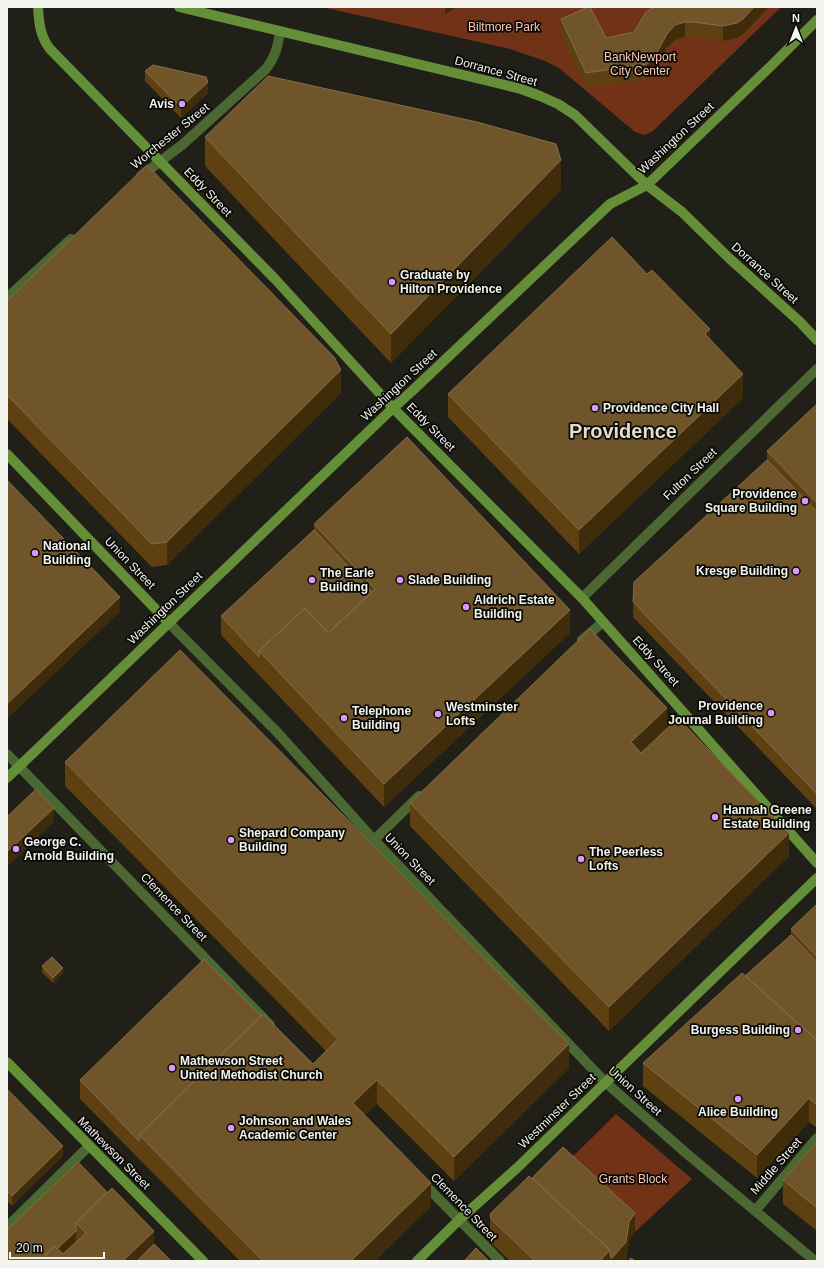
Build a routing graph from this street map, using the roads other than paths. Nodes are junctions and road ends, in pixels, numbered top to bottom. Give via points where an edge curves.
1 (38, 7) edge
2 (179, 7) edge
3 (817, 20) edge
4 (280, 32) junction
5 (160, 161) junction
6 (134, 182) edge
7 (647, 185) junction
8 (76, 235) edge
9 (7, 298) edge
10 (817, 340) edge
11 (817, 369) edge
12 (393, 408) junction
13 (7, 454) edge
14 (582, 598) junction
15 (603, 622) junction
16 (169, 623) junction
17 (574, 649) edge
18 (7, 754) edge
19 (19, 766) junction
20 (7, 778) edge
21 (424, 791) edge
22 (374, 840) junction
23 (817, 863) edge
24 (817, 878) edge
25 (278, 1033) edge
26 (7, 1062) edge
27 (605, 1082) junction
28 (817, 1138) edge
29 (89, 1146) junction
30 (416, 1176) edge
31 (755, 1211) junction
32 (459, 1220) junction
33 (7, 1227) edge
34 (203, 1261) edge
35 (417, 1261) edge
36 (500, 1261) edge
37 (815, 1261) edge

1 - 5 street, Eddy Street via 41,34 50,49
2 - 4 street, Dorrance Street
3 - 7 street, Washington Street
4 - 5 street, Worchester Street via 275,54 265,70 182,146
4 - 7 street, Dorrance Street via 501,84 540,96 575,115
5 - 6 street, Worchester Street
5 - 12 street, Eddy Street via 275,279
7 - 10 street, Dorrance Street via 682,212
7 - 12 street, Washington Street via 610,204
8 - 9 street
11 - 14 street, Fulton Street
12 - 14 street, Eddy Street
12 - 16 street, Washington Street
13 - 16 street, Union Street
14 - 15 street, Eddy Street
15 - 17 street
15 - 23 street, Eddy Street
16 - 19 street, Washington Street
16 - 22 street, Union Street via 277,732
18 - 19 street, Clemence Street
19 - 20 street, Washington Street
19 - 25 street, Clemence Street
21 - 22 street
22 - 27 street, Union Street
24 - 27 street, Westminster Street
26 - 29 street, Mathewson Street
27 - 31 street, Union Street
27 - 32 street, Westminster Street via 517,1168
28 - 31 street, Middle Street
29 - 33 street
29 - 34 street, Mathewson Street
30 - 32 street, Clemence Street
31 - 37 street, Union Street
32 - 35 street, Westminster Street
32 - 36 street, Clemence Street

